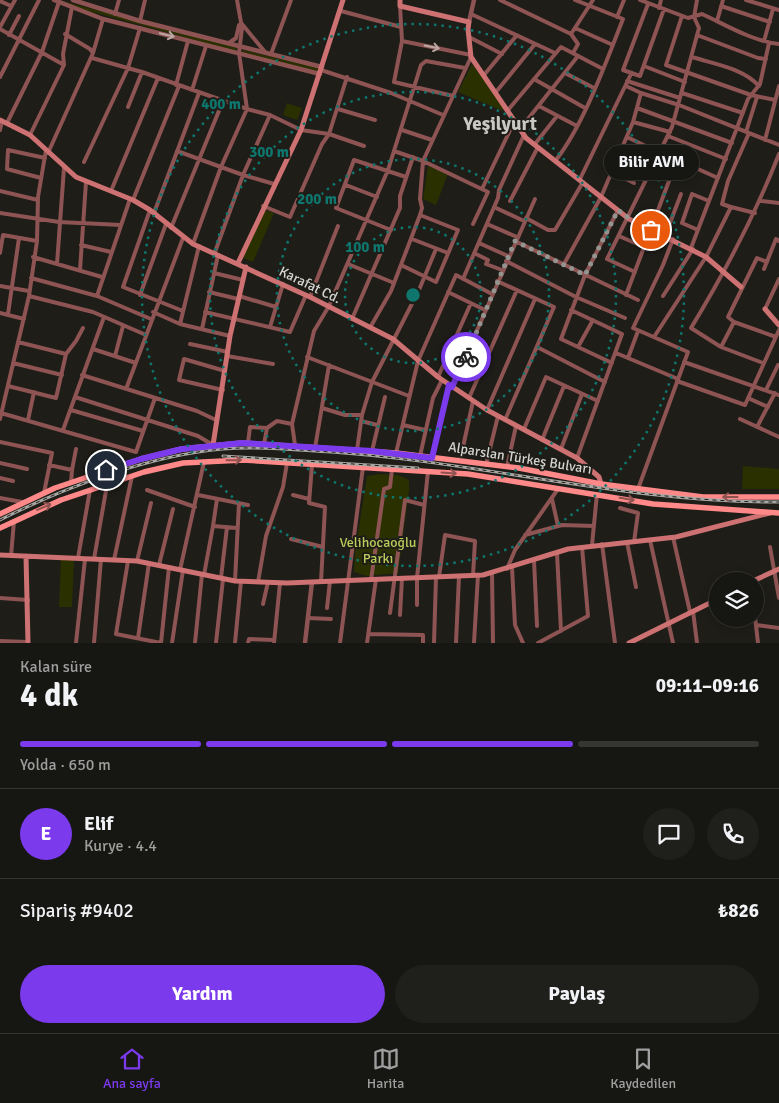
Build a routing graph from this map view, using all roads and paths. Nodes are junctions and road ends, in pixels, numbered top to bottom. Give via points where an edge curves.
1 (15, 0) edge
2 (39, 0) edge
3 (54, 0) edge
4 (73, 0) edge
5 (119, 0) edge
6 (145, 0) edge
7 (237, 0) edge
8 (291, 0) edge
9 (343, 0) edge
10 (474, 0) edge
11 (500, 0) edge
12 (575, 0) edge
13 (593, 0) edge
14 (624, 0) edge
15 (640, 0) edge
16 (661, 0) edge
17 (691, 0) edge
18 (722, 0) edge
19 (746, 0) edge
20 (0, 1) edge
21 (697, 1) edge
22 (59, 2) junction
23 (400, 3) edge
24 (648, 4) junction
25 (11, 6) junction
26 (721, 6) junction
27 (72, 7) junction
28 (589, 7) junction
29 (659, 8) junction
30 (773, 9) junction
31 (664, 10) junction
32 (779, 10) edge
33 (341, 11) junction
34 (115, 14) junction
35 (471, 14) junction
36 (19, 16) dead end
37 (682, 16) junction
38 (618, 17) junction
39 (694, 17) junction
40 (103, 18) junction
41 (240, 20) junction
42 (140, 21) junction
43 (716, 21) junction
44 (469, 22) junction
45 (770, 22) junction
46 (0, 26) edge
47 (401, 27) junction
48 (140, 28) junction
49 (575, 28) junction
50 (65, 34) junction
51 (571, 34) junction
52 (9, 35) junction
53 (517, 35) junction
54 (697, 35) junction
55 (469, 37) junction
56 (188, 41) junction
57 (402, 41) junction
58 (764, 41) junction
59 (20, 42) junction
60 (229, 43) junction
61 (769, 43) junction
62 (534, 44) junction
63 (779, 44) edge
64 (613, 45) junction
65 (206, 46) junction
66 (241, 46) junction
67 (42, 52) junction
68 (268, 53) junction
69 (556, 53) junction
70 (573, 53) junction
71 (239, 54) junction
72 (502, 54) junction
73 (92, 55) junction
74 (471, 56) junction
75 (578, 56) junction
76 (692, 57) junction
77 (766, 59) junction
78 (64, 65) junction
79 (644, 66) junction
80 (128, 68) junction
81 (465, 68) junction
82 (603, 69) junction
83 (321, 70) junction
84 (142, 72) junction
85 (565, 73) junction
86 (631, 74) junction
87 (687, 74) junction
88 (484, 75) junction
89 (0, 77) edge
90 (347, 77) junction
91 (158, 78) junction
92 (534, 79) junction
93 (394, 82) junction
94 (685, 82) junction
95 (626, 83) junction
96 (177, 85) junction
97 (759, 86) junction
98 (779, 86) edge
99 (414, 87) junction
100 (594, 88) junction
101 (552, 89) junction
102 (192, 90) junction
103 (496, 92) junction
104 (200, 93) junction
105 (391, 93) junction
106 (641, 93) junction
107 (682, 93) junction
108 (750, 95) junction
109 (453, 96) junction
110 (757, 96) junction
111 (680, 98) junction
112 (775, 100) junction
113 (223, 101) junction
114 (410, 101) junction
115 (678, 105) junction
116 (539, 106) junction
117 (128, 107) dead end
118 (585, 108) junction
119 (637, 108) junction
120 (247, 109) junction
121 (338, 109) junction
122 (508, 110) junction
123 (743, 113) junction
124 (270, 115) junction
125 (443, 115) junction
126 (557, 116) junction
127 (375, 120) dead end
128 (514, 120) junction
129 (3, 121) edge
130 (674, 121) junction
131 (633, 122) junction
132 (577, 126) junction
133 (520, 129) junction
134 (738, 129) junction
135 (0, 130) edge
136 (301, 130) junction
137 (402, 130) junction
138 (748, 133) junction
139 (328, 134) junction
140 (669, 134) junction
141 (524, 135) junction
142 (30, 136) junction
143 (627, 137) junction
144 (432, 140) junction
145 (765, 140) junction
146 (732, 143) junction
147 (779, 145) edge
148 (364, 146) dead end
149 (536, 146) junction
150 (177, 150) junction
151 (47, 151) junction
152 (394, 151) junction
153 (660, 153) junction
154 (779, 154) edge
155 (669, 156) dead end
156 (413, 157) junction
157 (619, 157) junction
158 (45, 158) junction
159 (199, 159) junction
160 (726, 159) junction
161 (556, 160) junction
162 (423, 161) junction
163 (84, 162) dead end
164 (221, 167) junction
165 (64, 168) junction
166 (388, 170) junction
167 (612, 172) junction
168 (651, 172) junction
169 (672, 173) dead end
170 (244, 175) junction
171 (406, 177) junction
172 (41, 178) junction
173 (718, 178) junction
174 (582, 181) junction
175 (86, 182) junction
176 (634, 183) dead end
177 (274, 184) junction
178 (346, 185) junction
179 (482, 189) junction
180 (0, 191) edge
181 (111, 192) junction
182 (681, 194) dead end
183 (377, 197) junction
184 (601, 197) junction
185 (132, 199) junction
186 (535, 199) dead end
187 (38, 200) junction
188 (510, 201) dead end
189 (709, 201) junction
190 (760, 201) junction
191 (779, 203) edge
192 (263, 206) junction
193 (731, 206) junction
194 (494, 207) junction
195 (618, 210) junction
196 (152, 211) junction
197 (0, 213) edge
198 (755, 214) junction
199 (420, 216) junction
200 (628, 218) junction
201 (37, 220) junction
202 (367, 220) junction
203 (525, 220) junction
204 (59, 222) junction
205 (82, 223) junction
206 (166, 224) junction
207 (473, 224) dead end
208 (487, 224) junction
209 (121, 225) junction
210 (338, 226) dead end
211 (171, 228) junction
212 (390, 230) junction
213 (651, 230) junction
214 (698, 230) junction
215 (1, 235) edge
216 (619, 236) junction
217 (665, 236) junction
218 (19, 238) junction
219 (183, 238) junction
220 (412, 239) junction
221 (516, 239) junction
222 (673, 239) junction
223 (779, 240) edge
224 (37, 241) junction
225 (479, 243) junction
226 (81, 245) junction
227 (196, 245) junction
228 (644, 247) junction
229 (692, 248) junction
230 (436, 249) junction
231 (111, 252) junction
232 (0, 253) edge
233 (217, 253) junction
234 (448, 253) junction
235 (476, 254) dead end
236 (706, 256) junction
237 (33, 257) junction
238 (507, 258) junction
239 (767, 262) junction
240 (238, 263) junction
241 (57, 264) junction
242 (348, 264) junction
243 (564, 264) junction
244 (401, 265) junction
245 (246, 267) junction
246 (764, 269) dead end
247 (80, 270) junction
248 (502, 270) junction
249 (634, 272) junction
250 (725, 272) junction
251 (214, 273) junction
252 (372, 274) junction
253 (585, 275) junction
254 (425, 276) junction
255 (102, 277) junction
256 (31, 278) junction
257 (463, 279) junction
258 (779, 279) edge
259 (242, 280) junction
260 (497, 281) junction
261 (394, 283) junction
262 (283, 284) junction
263 (0, 286) edge
264 (742, 287) junction
265 (12, 288) junction
266 (517, 290) junction
267 (209, 292) junction
268 (448, 292) junction
269 (29, 294) junction
270 (492, 294) junction
271 (140, 295) junction
272 (626, 295) junction
273 (97, 296) junction
274 (308, 296) junction
275 (663, 296) dead end
276 (576, 297) junction
277 (239, 298) junction
278 (535, 298) junction
279 (159, 300) junction
280 (638, 300) dead end
281 (471, 304) junction
282 (329, 306) junction
283 (276, 307) junction
284 (764, 309) joint
285 (485, 310) junction
286 (571, 310) junction
287 (183, 311) junction
288 (153, 312) junction
289 (205, 312) junction
290 (0, 313) edge
291 (8, 314) junction
292 (104, 317) junction
293 (234, 318) junction
294 (352, 318) junction
295 (625, 318) dead end
296 (24, 319) junction
297 (151, 319) junction
298 (593, 320) junction
299 (734, 322) junction
300 (180, 324) junction
301 (124, 326) junction
302 (371, 326) junction
303 (779, 326) edge
304 (270, 327) junction
305 (83, 328) dead end
306 (202, 328) junction
307 (638, 330) junction
308 (146, 335) junction
309 (230, 336) junction
310 (654, 337) junction
311 (776, 337) junction
312 (392, 339) junction
313 (18, 342) junction
314 (190, 344) dead end
315 (537, 347) junction
316 (721, 347) junction
317 (578, 348) junction
318 (93, 349) junction
319 (616, 353) junction
320 (66, 354) junction
321 (228, 354) junction
322 (115, 356) junction
323 (307, 357) junction
324 (628, 358) junction
325 (418, 360) junction
326 (684, 362) junction
327 (136, 363) junction
328 (612, 363) junction
329 (763, 363) junction
330 (13, 364) junction
331 (273, 364) dead end
332 (329, 365) junction
333 (778, 365) dead end
334 (225, 371) junction
335 (62, 375) junction
336 (82, 375) junction
337 (440, 379) junction
338 (677, 380) junction
339 (372, 382) junction
340 (605, 382) junction
341 (754, 385) junction
342 (8, 386) junction
343 (451, 386) junction
344 (564, 386) junction
345 (126, 389) junction
346 (223, 390) junction
347 (766, 390) junction
348 (34, 392) junction
349 (582, 394) junction
350 (777, 394) edge
351 (0, 395) edge
352 (5, 396) junction
353 (75, 396) junction
354 (409, 396) junction
355 (385, 397) dead end
356 (154, 398) junction
357 (748, 398) junction
358 (471, 399) junction
359 (598, 401) junction
360 (768, 407) junction
361 (322, 408) junction
362 (71, 410) junction
363 (486, 410) junction
364 (1, 413) junction
365 (362, 415) junction
366 (498, 416) junction
367 (0, 419) edge
368 (147, 419) junction
369 (740, 419) dead end
370 (28, 420) junction
371 (216, 420) junction
372 (505, 420) junction
373 (362, 421) junction
374 (292, 424) junction
375 (378, 425) junction
376 (402, 425) junction
377 (516, 426) junction
378 (758, 427) junction
379 (267, 428) junction
380 (524, 429) junction
381 (63, 430) junction
382 (425, 430) junction
383 (143, 431) junction
384 (779, 437) edge
385 (542, 440) junction
386 (0, 442) edge
387 (248, 443) junction
388 (264, 444) junction
389 (212, 445) junction
390 (295, 445) junction
391 (315, 448) junction
392 (76, 449) dead end
393 (561, 449) junction
394 (357, 450) junction
395 (372, 451) junction
396 (136, 452) junction
397 (396, 453) junction
398 (420, 456) junction
399 (432, 458) junction
400 (577, 458) junction
401 (138, 460) junction
402 (460, 461) junction
403 (204, 462) junction
404 (0, 463) edge
405 (287, 463) junction
406 (312, 464) junction
407 (49, 465) junction
408 (486, 465) junction
409 (363, 467) junction
410 (507, 467) junction
411 (27, 469) dead end
412 (392, 469) junction
413 (72, 470) junction
414 (428, 471) junction
415 (132, 476) junction
416 (0, 478) edge
417 (13, 481) dead end
418 (71, 483) junction
419 (107, 484) junction
420 (602, 484) junction
421 (558, 488) junction
422 (638, 489) junction
423 (90, 490) junction
424 (147, 490) dead end
425 (44, 493) junction
426 (597, 494) junction
427 (198, 495) junction
428 (293, 495) dead end
429 (779, 497) edge
430 (0, 498) edge
431 (217, 498) junction
432 (552, 498) junction
433 (309, 499) junction
434 (22, 502) junction
435 (151, 503) dead end
436 (239, 503) junction
437 (248, 505) dead end
438 (424, 505) junction
439 (195, 507) junction
440 (620, 508) dead end
441 (173, 509) dead end
442 (772, 513) junction
443 (779, 513) edge
444 (0, 514) edge
445 (14, 521) junction
446 (213, 526) junction
447 (558, 526) junction
448 (594, 526) junction
449 (0, 528) edge
450 (227, 528) junction
451 (237, 528) junction
452 (524, 535) junction
453 (673, 537) junction
454 (291, 539) dead end
455 (650, 540) junction
456 (627, 542) junction
457 (634, 542) junction
458 (602, 544) junction
459 (592, 545) junction
460 (323, 547) junction
461 (582, 547) junction
462 (770, 547) dead end
463 (557, 553) junction
464 (0, 555) edge
465 (11, 556) junction
466 (26, 556) junction
467 (78, 558) junction
468 (85, 559) junction
469 (94, 559) junction
470 (101, 559) junction
471 (114, 560) junction
472 (534, 560) junction
473 (128, 561) junction
474 (137, 561) junction
475 (149, 563) junction
476 (159, 565) junction
477 (169, 568) junction
478 (510, 568) junction
479 (181, 570) junction
480 (777, 570) edge
481 (492, 573) junction
482 (203, 575) junction
483 (459, 576) junction
484 (476, 576) junction
485 (764, 576) edge
486 (438, 577) junction
487 (222, 578) junction
488 (402, 578) junction
489 (417, 578) junction
490 (374, 579) junction
491 (393, 579) junction
492 (349, 580) junction
493 (238, 581) junction
494 (330, 581) junction
495 (258, 582) junction
496 (268, 582) junction
497 (312, 582) junction
498 (321, 582) junction
499 (280, 583) junction
500 (636, 587) dead end
501 (0, 598) edge
502 (779, 598) edge
503 (29, 600) junction
504 (263, 604) dead end
505 (709, 604) edge
506 (416, 605) dead end
507 (327, 608) dead end
508 (692, 612) junction
509 (390, 614) dead end
510 (400, 615) dead end
511 (308, 618) junction
512 (331, 619) dead end
513 (670, 622) junction
514 (537, 626) dead end
515 (764, 626) edge
516 (756, 627) edge
517 (779, 628) edge
518 (561, 630) junction
519 (369, 634) junction
520 (644, 636) junction
521 (138, 638) junction
522 (0, 641) edge
523 (274, 641) edge
524 (28, 643) edge
525 (76, 643) edge
526 (94, 643) edge
527 (161, 643) edge
528 (172, 643) edge
529 (195, 643) edge
530 (216, 643) edge
531 (235, 643) edge
532 (248, 643) edge
533 (305, 643) edge
534 (340, 643) edge
535 (367, 643) edge
536 (423, 643) edge
537 (434, 643) edge
538 (456, 643) edge
539 (474, 643) edge
540 (493, 643) edge
541 (523, 643) edge
542 (538, 643) edge
543 (615, 643) edge
544 (629, 643) edge
545 (645, 643) edge
546 (673, 643) edge
547 (697, 643) edge
548 (758, 643) edge

1 - 25 street
2 - 59 street
3 - 22 street
4 - 34 street
5 - 34 street
6 - 42 street
7 - 41 street
8 - 68 street
9 - 33 main road
10 - 35 street
11 - 51 street
12 - 28 street
13 - 28 street
14 - 38 street
15 - 24 street
16 - 29 street
17 - 21 street
18 - 26 street
19 - 30 street
20 - 25 street
21 - 39 street
22 - 27 street
22 - 67 street
23 - 44 main road
23 - 47 street
24 - 29 street
24 - 86 street via 623,70
25 - 46 street
26 - 43 street
26 - 45 street
27 - 40 street
27 - 50 street
28 - 38 street
28 - 49 street
29 - 31 street
30 - 32 street
30 - 45 street
31 - 37 street
31 - 79 street
33 - 47 street
33 - 83 main road
34 - 42 street
35 - 44 street
35 - 53 street
36 - 52 street
37 - 39 street
37 - 87 street via 666,65
38 - 64 street via 623,19
39 - 43 street via 702,14
39 - 54 street via 699,28
40 - 48 street
40 - 73 street
41 - 60 street via 236,38
41 - 66 street
41 - 68 street via 257,45
42 - 60 street
43 - 58 street
44 - 55 main road
45 - 58 street
46 - 52 street
47 - 57 street
48 -> 56 street
48 - 80 street
49 - 51 street
49 - 64 street
50 - 73 street via 90,49
50 - 78 street
51 - 70 street via 578,44
52 - 59 street
53 - 62 street
53 - 72 street
54 - 76 street
54 - 77 street
55 - 72 street
55 - 74 main road
56 - 65 street
56 - 96 street
57 -> 74 street
57 - 93 street
58 - 61 street
59 - 67 street
59 - 89 street
60 - 66 street
61 - 63 street
61 - 77 street
62 - 69 street
62 - 103 street
64 - 82 street
65 - 71 street
65 - 102 street
66 - 68 street
66 - 71 street
67 - 78 street
67 - 129 street
68 - 83 street
69 - 70 street via 561,46
69 - 92 street
70 - 75 street
71 - 83 street
71 - 120 street
72 - 88 street
73 - 80 street
73 - 151 street
74 - 81 street
74 - 88 main road
75 - 82 street
75 - 85 street
76 - 87 street
76 - 97 street via 737,71
77 - 97 street
78 - 142 street
79 - 86 street via 640,76
79 - 94 street
80 - 84 street
80 - 163 street
81 - 99 street via 426,61 421,65
81 - 109 street
82 - 100 street
83 - 90 street
83 - 136 main road
84 - 91 street
84 - 117 street
85 - 100 street
85 - 101 street
86 - 95 street
87 - 94 street
87 - 108 street
88 - 103 main road
90 - 105 street
90 - 121 street
91 - 96 street
91 - 181 street
92 - 101 street
92 - 122 street
93 - 99 street
93 - 105 street
94 - 107 street
95 - 106 street
95 - 111 street
95 - 174 street
96 - 102 street
96 - 185 street
97 - 108 street
98 - 112 street
99 - 109 street
99 - 114 street
100 - 118 street
101 - 116 street
101 - 118 street
102 - 104 street
103 - 122 main road
104 - 113 street
104 - 150 street
105 - 114 street
106 - 115 street
106 - 119 street
107 - 111 street
107 - 123 street
108 - 110 street
108 - 123 street
109 - 125 street
110 - 112 street
110 - 138 street
111 - 115 street
112 - 145 street
113 - 120 street
113 - 159 street
114 - 125 street
114 - 137 street
115 - 130 street
115 - 134 street
116 - 126 street
116 - 133 street
118 - 132 street
119 - 130 street
119 - 131 street
120 - 124 street
120 - 164 street
121 - 127 street
121 - 139 street
122 - 128 main road
123 - 134 street
124 - 136 street
124 - 170 street
125 - 144 street
126 - 132 street
126 - 149 street
128 - 133 main road
128 - 179 street
129 - 135 street
129 - 142 main road, Karafat Cd.
130 - 140 street
130 - 146 street
131 - 140 street
131 - 143 street
132 - 161 street
133 - 141 main road
134 - 138 street
134 - 146 street
136 - 139 street
136 - 177 main road
137 - 144 street
137 - 152 street
138 - 145 street
138 - 193 street via 722,204
139 - 148 street
139 - 192 street via 290,217
140 - 153 street
140 - 160 street
141 - 149 main road
141 - 194 street
142 - 151 main road, Karafat Cd.
143 - 153 street
143 - 157 street
144 - 162 street
145 - 147 street
146 - 160 street
149 - 161 main road
149 - 188 street
150 - 159 street
150 - 196 street
151 - 158 street
151 - 165 main road, Karafat Cd.
152 - 156 street
152 - 166 street
153 - 168 street
154 - 190 street
155 - 173 street
156 - 162 street
156 - 171 street
157 - 167 street
157 - 168 street
158 - 172 street
158 - 172 street via 8,150 6,169
159 - 164 street
159 - 211 street
160 - 173 street
161 - 174 main road
162 - 179 street
162 - 199 street
164 - 170 street
164 - 227 street
165 - 175 main road, Karafat Cd.
165 - 204 street
166 - 171 street
166 - 178 street via 354,160
166 - 183 street
167 - 176 street
167 - 184 street
168 - 200 street
169 - 213 street
170 - 177 street
170 - 233 street
171 - 212 street via 400,208
172 - 187 street
173 - 189 street
174 - 184 main road
174 - 203 street via 555,230
175 - 181 main road, Karafat Cd.
175 - 205 street
177 - 192 main road
178 - 183 street
178 - 202 street via 336,208
179 - 207 street via 488,192
180 - 187 street
181 - 185 main road, Karafat Cd.
182 - 217 street
183 - 202 street
184 - 195 main road
184 - 243 street
185 - 196 main road, Karafat Cd.
185 - 209 street
186 - 203 street
187 - 201 street
189 - 214 street
189 - 214 street via 692,194 682,223
190 - 191 street
190 - 198 street
192 - 240 main road
193 - 198 street
193 - 236 street
194 - 203 street
194 - 208 street
195 - 200 main road
195 - 253 street
196 - 206 main road, Karafat Cd.
196 - 271 street via 123,287
197 - 201 street
198 - 250 street
199 - 220 street
199 - 234 street via 458,230
200 - 213 main road
200 - 216 street
201 - 204 street
201 - 224 street
202 - 212 street
202 - 242 street
203 - 221 street
204 - 205 street
204 - 241 street
205 - 209 street
205 - 226 street
206 - 211 main road, Karafat Cd.
206 - 271 street
208 - 221 street
208 - 225 street
209 - 231 street
210 - 274 street
211 - 219 main road, Karafat Cd.
212 - 252 street
213 - 217 main road
213 - 228 street
214 - 229 street
215 - 218 street
215 - 232 street
216 - 228 street
216 - 249 street via 607,259
217 - 222 main road
218 - 224 street
218 - 265 street
219 - 227 main road, Karafat Cd.
219 - 279 street
220 - 230 street
220 - 244 street
221 - 238 street
221 - 243 street
222 - 229 main road
222 - 307 street via 633,328
223 - 239 street via 776,239
224 - 237 street
225 - 238 street
225 - 257 street
226 - 231 street
226 - 247 street
227 - 233 main road, Karafat Cd.
227 - 287 street
228 - 249 street
229 - 236 main road
229 - 275 street
230 - 234 street
230 - 254 street
231 - 255 street
233 - 240 main road, Karafat Cd.
233 - 251 street
234 - 254 street via 436,282
235 - 248 street via 488,260 486,264
236 - 250 main road
236 - 310 street
237 - 241 street
237 - 256 street
238 - 248 street
238 - 276 street
239 - 246 street
239 - 264 street via 758,258
240 - 245 main road, Karafat Cd.
241 - 247 street
242 - 252 street
242 - 282 street
243 - 253 street
244 - 254 street
244 - 261 street
245 - 259 main road
245 - 262 main road, Karafat Cd.
247 - 255 street
248 - 260 street
249 - 272 street
250 - 264 main road
250 - 316 street via 691,328
251 - 259 street
251 - 267 street
252 - 261 street
252 - 294 street
253 - 272 street
253 - 276 street
254 - 312 street via 399,332
255 - 273 street
256 - 269 street
256 - 273 street
257 - 268 street via 456,275
257 - 270 street
258 - 284 street
259 - 277 main road
260 - 266 street
260 - 270 street
261 - 302 street
262 - 274 main road, Karafat Cd.
262 - 283 street
263 - 265 street
264 - 299 street via 728,317
265 - 269 street
265 - 291 street
266 - 278 street
266 - 358 street
267 - 277 street
267 - 289 street
268 - 281 street
268 - 325 street
269 - 292 street
269 - 296 street
270 - 285 street
271 - 279 street
272 - 280 street
273 - 297 street
274 - 282 main road, Karafat Cd.
274 - 304 street via 290,332
276 - 286 street
276 - 295 street
277 - 283 street
277 - 293 main road
278 - 315 street via 554,307
278 - 363 street
279 - 287 street
279 - 288 street
281 - 285 street
281 - 337 street
282 - 294 main road, Karafat Cd.
282 - 323 street via 314,331
283 - 304 street
284 - 303 main road
285 - 343 street
286 - 298 street
286 - 317 street via 561,339
287 - 300 street
288 - 297 street
288 - 300 street
289 - 293 street
289 - 306 street
290 - 291 street
291 - 296 street
292 - 301 street
292 - 318 street
293 - 304 street
293 - 309 main road
294 - 302 main road, Karafat Cd.
296 - 313 street
297 - 308 street
298 - 317 street
298 - 319 street via 622,334
299 - 311 street
299 - 316 street
300 - 306 street
301 - 308 street
301 - 322 street
302 - 312 main road, Karafat Cd.
303 - 311 street
305 - 320 street
306 - 309 street
307 - 310 street
307 - 324 street
308 - 327 street
309 - 321 main road
310 - 326 street via 688,352
311 - 329 street
312 - 325 main road, Karafat Cd.
312 - 339 street
313 - 320 street
313 - 330 street
314 - 321 street
315 - 340 street
315 - 372 street
316 - 329 street
317 - 328 street
318 - 322 street
318 - 336 street
319 - 324 street
319 - 328 street
320 - 335 street
321 - 331 street
321 - 334 main road
322 - 327 street
323 - 332 street
323 - 374 street
324 - 338 street
325 - 337 main road, Karafat Cd.
325 - 354 street
326 - 338 street
326 - 341 street
327 - 345 street
328 - 340 street
329 - 341 street
330 - 335 street
330 - 342 street
332 - 339 street
332 - 361 street
333 - 347 street
334 - 346 main road
334 - 346 street via 184,358 179,380
335 - 348 street via 56,398
336 - 345 street
336 - 353 street
337 - 343 main road, Karafat Cd.
337 - 382 street
338 - 357 street via 745,405
338 - 422 street
339 - 354 street
339 - 365 street
340 - 359 street
341 - 347 street
341 - 357 street
342 - 348 street
342 - 352 street
343 - 358 main road, Karafat Cd.
343 - 399 street
344 - 349 street
344 - 380 street via 546,377
344 - 385 street
345 - 356 street
346 - 371 main road
347 - 350 street
348 - 370 street
349 - 359 street
349 - 393 street
350 - 360 street
351 - 352 street
352 - 364 street
353 - 362 street
353 - 368 street
354 - 376 street
355 - 375 street
356 - 368 street
356 - 371 street
357 - 360 street
358 - 363 main road, Karafat Cd.
358 - 402 street
359 - 400 street
360 - 378 street
361 - 365 street via 345,415
361 - 391 street
362 - 381 street
362 - 383 street
363 - 366 main road, Karafat Cd.
364 - 367 street
364 - 370 street
365 - 373 street
366 - 372 main road, Karafat Cd.
366 - 408 street
368 - 383 street
368 - 389 street via 198,436
369 - 378 street
370 - 381 street
371 - 389 main road
372 - 377 main road, Karafat Cd.
373 - 375 street
373 - 394 street
374 - 379 street via 277,421
374 - 390 street
375 - 395 street
376 - 382 street
376 - 397 street
377 - 380 main road, Karafat Cd.
377 - 410 street
378 - 384 street
379 - 387 street via 250,427
379 - 388 street
380 - 385 main road, Karafat Cd.
381 - 396 street
382 - 398 street
383 - 396 street
385 - 393 main road, Karafat Cd.
386 - 407 street via 52,453
387 - 388 main road, Alparslan Türkeş Bulvarı
387 - 389 main road, Alparslan Türkeş Bulvarı
388 - 390 main road, Alparslan Türkeş Bulvarı
389 - 401 main road, Alparslan Türkeş Bulvarı
390 - 391 main road, Alparslan Türkeş Bulvarı
391 - 394 main road, Alparslan Türkeş Bulvarı
392 - 413 street
393 - 400 main road, Karafat Cd.
394 - 395 main road, Alparslan Türkeş Bulvarı
395 - 397 main road, Alparslan Türkeş Bulvarı
396 - 401 street
397 - 398 main road, Alparslan Türkeş Bulvarı
398 - 399 main road, Alparslan Türkeş Bulvarı
399 - 402 main road, Alparslan Türkeş Bulvarı
400 - 420 main road, Karafat Cd. via 599,476
401 - 418 main road, Alparslan Türkeş Bulvarı
402 - 408 main road, Alparslan Türkeş Bulvarı
403 -> 405 main road, Alparslan Türkeş Bulvarı
403 - 415 main road, Alparslan Türkeş Bulvarı via 183,463
403 - 427 street
404 - 411 street
405 - 406 main road, Alparslan Türkeş Bulvarı
405 - 495 street via 283,486 266,536
406 - 409 main road, Alparslan Türkeş Bulvarı
406 - 433 street
407 - 413 street
407 - 425 street
408 - 410 main road, Alparslan Türkeş Bulvarı
409 - 412 main road, Alparslan Türkeş Bulvarı
409 - 492 street
410 - 420 main road, Alparslan Türkeş Bulvarı
412 - 414 main road, Alparslan Türkeş Bulvarı
412 - 490 street via 390,487 384,489
413 - 418 street
414 -> 421 main road, Alparslan Türkeş Bulvarı
414 - 438 street
415 - 419 main road, Alparslan Türkeş Bulvarı
415 - 471 street
416 - 417 street
418 - 425 main road, Alparslan Türkeş Bulvarı
419 - 423 main road, Alparslan Türkeş Bulvarı
419 - 469 street
420 - 422 main road, Alparslan Türkeş Bulvarı
421 - 426 main road, Alparslan Türkeş Bulvarı
421 - 432 street
429 -> 422 main road, Alparslan Türkeş Bulvarı via 703,497
445 -> 423 main road, Alparslan Türkeş Bulvarı
423 - 467 street
424 - 439 street
425 - 434 main road, Alparslan Türkeş Bulvarı
426 -> 442 main road, Alparslan Türkeş Bulvarı via 653,504
426 - 448 street
427 - 431 street
427 - 439 street
428 - 433 street
430 - 434 street
431 - 436 street
431 - 446 street
432 - 447 street
432 - 452 street
433 - 460 street via 308,503 325,507
434 - 444 main road, Alparslan Türkeş Bulvarı
435 - 474 street
436 - 437 street
436 - 451 street
438 - 489 street
438 - 491 street via 404,500
439 - 479 street
440 - 457 street via 638,513
441 - 476 street
442 - 443 main road, Alparslan Türkeş Bulvarı
442 - 453 main road
445 - 449 main road, Alparslan Türkeş Bulvarı
445 - 465 street
446 - 450 street
446 - 482 street
447 - 448 street
447 - 452 street
448 - 459 street
450 - 451 street
450 - 487 street
451 - 493 street
452 - 478 street
453 - 455 main road
453 - 508 street
454 - 460 street
455 - 457 main road
455 - 513 street
456 - 457 main road
456 - 458 main road
456 - 500 street
458 - 459 main road
458 - 543 street
459 - 461 main road
460 - 498 street
461 - 463 main road
461 - 518 street via 588,616
462 - 480 street
463 - 472 main road
463 - 518 street
464 - 465 main road
465 - 466 main road
466 - 467 main road
466 - 503 main road
467 - 468 main road
468 - 469 main road
468 - 525 street
469 - 470 main road
470 - 471 main road
470 - 526 street
471 - 473 main road
472 - 478 main road
472 - 514 street
473 - 474 main road
473 - 521 street via 116,634
474 - 475 main road
475 - 476 main road
475 - 521 street
476 - 477 main road
477 - 479 main road
477 - 527 street
478 - 481 main road
478 - 541 street via 515,626
479 - 482 main road
479 - 528 street
480 - 485 main road
480 - 502 street
481 - 484 main road
481 - 540 street
482 - 487 main road
482 - 529 street
483 - 484 main road
483 - 486 main road
483 - 538 street
484 - 486 street via 475,541 445,535
484 - 539 street
486 - 489 main road
486 - 537 street
487 - 493 main road
487 - 530 street
488 - 489 main road
488 - 491 main road
488 - 510 street
489 - 506 street
490 - 491 main road
490 - 492 main road
490 - 519 street
491 - 509 street
492 - 494 main road
492 - 534 street
493 - 495 main road
493 - 531 street
494 - 498 main road
494 - 507 street
495 - 496 main road
496 - 499 main road
496 - 504 street
497 - 498 main road
497 - 499 main road
497 - 511 street
499 - 523 street
501 - 503 street
503 - 524 main road
505 - 508 main road
508 - 513 main road
508 - 547 street
511 - 512 street
511 - 533 street
513 - 520 main road
513 - 546 street
515 - 517 street
516 - 548 street
518 - 542 street
519 - 535 street
519 - 536 street via 423,635
520 - 544 main road
520 - 545 main road
521 - 527 street
522 - 524 street
523 - 532 street via 249,639

